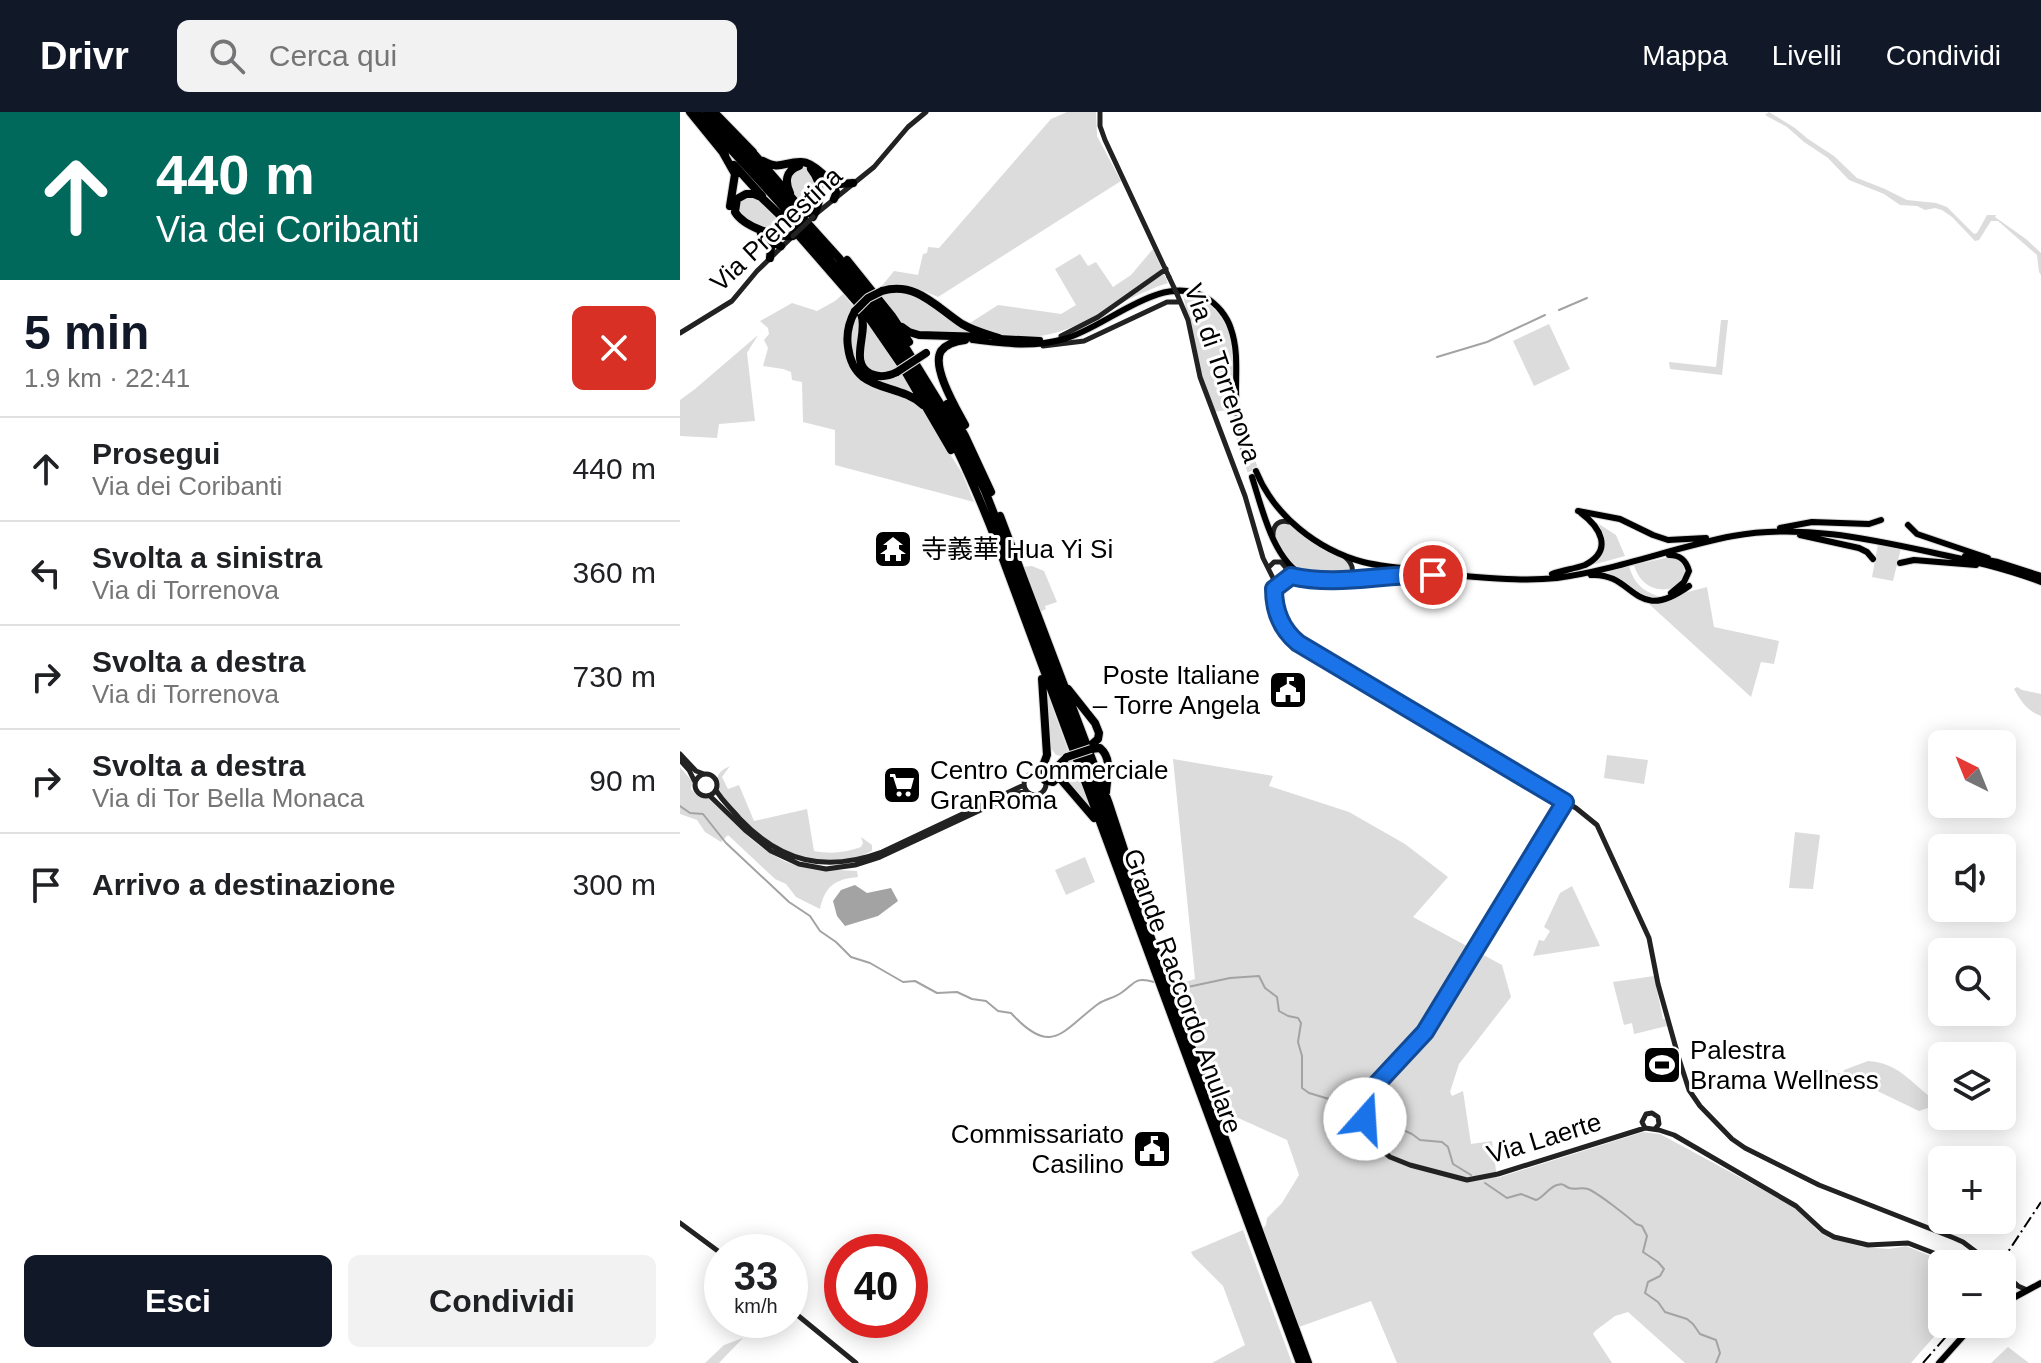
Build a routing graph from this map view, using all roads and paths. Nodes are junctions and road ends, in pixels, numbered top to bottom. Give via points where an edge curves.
1 (690, 112) edge
2 (697, 112) edge
3 (707, 112) edge
4 (714, 112) edge
5 (926, 112) edge
6 (1100, 112) edge
7 (749, 148) junction
8 (722, 151) junction
9 (829, 181) junction
10 (853, 183) junction
11 (819, 186) junction
12 (834, 199) junction
13 (771, 207) junction
14 (802, 210) junction
15 (813, 217) junction
16 (793, 236) junction
17 (772, 237) junction
18 (781, 246) junction
19 (770, 258) junction
20 (1166, 269) junction
21 (853, 299) junction
22 (1182, 304) junction
23 (892, 316) junction
24 (680, 333) edge
25 (1061, 336) junction
26 (999, 338) junction
27 (965, 340) junction
28 (1022, 345) junction
29 (934, 420) junction
30 (981, 469) junction
31 (973, 484) junction
32 (1881, 520) dead end
33 (1294, 524) junction
34 (1908, 525) dead end
35 (1780, 530) junction
36 (1273, 536) junction
37 (1706, 538) junction
38 (1276, 545) junction
39 (1343, 555) junction
40 (1653, 557) junction
41 (1642, 558) junction
42 (1873, 559) dead end
43 (1626, 561) junction
44 (1271, 563) junction
45 (1900, 563) dead end
46 (1999, 565) junction
47 (1552, 574) junction
48 (1579, 574) junction
49 (1278, 576) junction
50 (2041, 576) edge
51 (1303, 579) junction
52 (1316, 580) junction
53 (1339, 581) junction
54 (2041, 582) edge
55 (1689, 586) dead end
56 (1274, 589) junction
57 (1671, 593) dead end
58 (1275, 612) junction
59 (1039, 658) junction
60 (1055, 661) junction
61 (1091, 748) junction
62 (1067, 756) junction
63 (680, 757) edge
64 (705, 775) junction
65 (1041, 777) junction
66 (1058, 777) junction
67 (695, 783) junction
68 (1025, 788) junction
69 (716, 790) junction
70 (710, 796) junction
71 (1565, 802) junction
72 (1109, 804) junction
73 (927, 834) junction
74 (1106, 841) junction
75 (1140, 909) junction
76 (1642, 1120) junction
77 (1659, 1122) junction
78 (1645, 1128) junction
79 (1655, 1129) junction
80 (1633, 1132) junction
81 (1674, 1135) junction
82 (680, 1223) edge
83 (704, 1241) edge
84 (1973, 1250) edge
85 (1928, 1251) edge
86 (2041, 1283) edge
87 (2016, 1284) edge
88 (2028, 1290) junction
89 (2016, 1296) edge
90 (808, 1324) edge
91 (1961, 1338) edge
92 (856, 1363) edge
93 (1300, 1363) edge
94 (1308, 1363) edge
95 (1939, 1363) edge

1 - 8 highway
2 - 31 highway, Grande Raccordo Anulare via 873,313 931,400
3 - 75 highway, Grande Raccordo Anulare via 839,258 901,340 944,410 985,491
4 - 7 highway
5 - 10 street, Via Prenestina
6 - 20 street, Via di Torrenova via 1105,140
7 - 9 highway via 773,166 809,163
7 - 14 highway
8 - 13 highway
8 - 17 highway via 735,174 732,216 740,225
9 - 10 highway
9 - 12 highway
10 - 12 street, Via Prenestina
11 - 12 highway
11 - 14 highway via 807,167 788,173 788,189
11 - 15 highway
12 - 15 street, Via Prenestina
13 - 17 highway via 750,193 738,198 734,210 743,222
13 - 21 highway
14 - 23 highway
15 - 16 street, Via Prenestina, bridge
16 - 17 highway
16 - 18 street, Via Prenestina
17 - 18 highway via 781,240
17 - 19 highway
18 - 19 street, Via Prenestina
19 - 24 street, Via Prenestina via 732,301
20 - 22 street, Via di Torrenova, bridge
20 - 25 street via 1100,316
21 - 27 highway, bridge via 864,324 859,355 868,373 890,375 947,342
21 - 29 highway
22 - 28 street via 1167,302 1084,341
22 - 44 street, Via di Torrenova via 1201,380
23 - 26 highway via 914,334
23 - 30 highway
25 - 26 main road
25 - 28 main road via 1159,289 1182,286 1207,294 1224,308 1235,330 1248,455 1237,413 1233,334 1222,311 1203,296 1161,292 1077,335
26 - 29 highway, bridge via 961,323 919,293 898,288 868,298 855,311 847,337 853,366 871,383 916,399
27 - 28 main road
27 - 30 highway via 945,347 939,363
29 - 31 highway
30 - 60 highway
31 - 59 highway, Grande Raccordo Anulare
32 - 35 main road via 1812,522
33 - 36 street via 1281,521
33 - 36 main road via 1254,474
33 - 39 main road
34 - 46 main road via 1917,534
35 - 37 main road
35 - 40 main road
35 - 42 main road via 1857,548
35 - 46 main road via 1844,531
36 - 38 main road
37 - 41 main road
37 - 47 main road via 1668,540 1619,519 1578,511 1598,529 1600,551 1585,565
38 - 44 street via 1278,555
38 - 52 main road via 1292,567
39 - 47 main road via 1389,567
39 - 53 street via 1353,572
40 - 41 main road
40 - 57 main road via 1676,556 1687,564 1687,579
41 - 43 main road
43 - 47 main road
43 - 48 main road
44 - 49 street, Via di Torrenova
44 - 49 street via 1285,565
45 - 46 main road
46 - 50 main road
46 - 54 main road
48 - 53 main road via 1512,580 1415,574
48 - 55 main road via 1607,576 1651,601
49 - 51 street via 1294,573
49 - 56 street
49 - 58 street
51 - 52 street
51 - 56 street via 1289,576
52 - 53 main road
56 - 58 street
58 - 71 street via 1298,643
59 - 65 highway via 1047,752
59 - 74 highway, Grande Raccordo Anulare
60 - 61 highway via 1097,725 1098,739
60 - 72 highway
61 - 62 highway, bridge
61 - 72 highway via 1102,749 1107,757
62 - 65 highway
62 - 66 highway
63 - 64 street
63 - 67 street
64 - 67 street
64 - 69 street via 716,780
65 - 66 highway via 1053,782
65 - 68 street via 1027,776
65 - 68 street via 1041,793 1033,795
66 - 74 highway via 1089,811
67 - 70 street via 700,795
68 - 73 street
69 - 70 street
69 - 73 street via 759,837 806,861 858,860
70 - 73 street via 766,848 815,868 866,862
71 - 80 street, Via Laerte via 1423,1035 1372,1089 1365,1122 1377,1147 1394,1159 1470,1180
71 - 84 street via 1596,824 1637,911 1650,941 1685,1077 1700,1106 1745,1148
72 - 75 highway
74 - 93 highway, Grande Raccordo Anulare
75 - 94 highway, Grande Raccordo Anulare
76 - 77 street via 1652,1113
76 - 78 street
76 - 80 street, Via Laerte
77 - 79 street
77 - 81 street
78 - 79 street
78 - 80 street, Via Laerte
79 - 81 street
81 - 85 street via 1796,1206 1834,1237 1874,1245 1908,1243
82 - 83 street
86 - 88 main road
87 - 88 street
88 - 89 main road
90 - 92 street
91 - 95 main road

